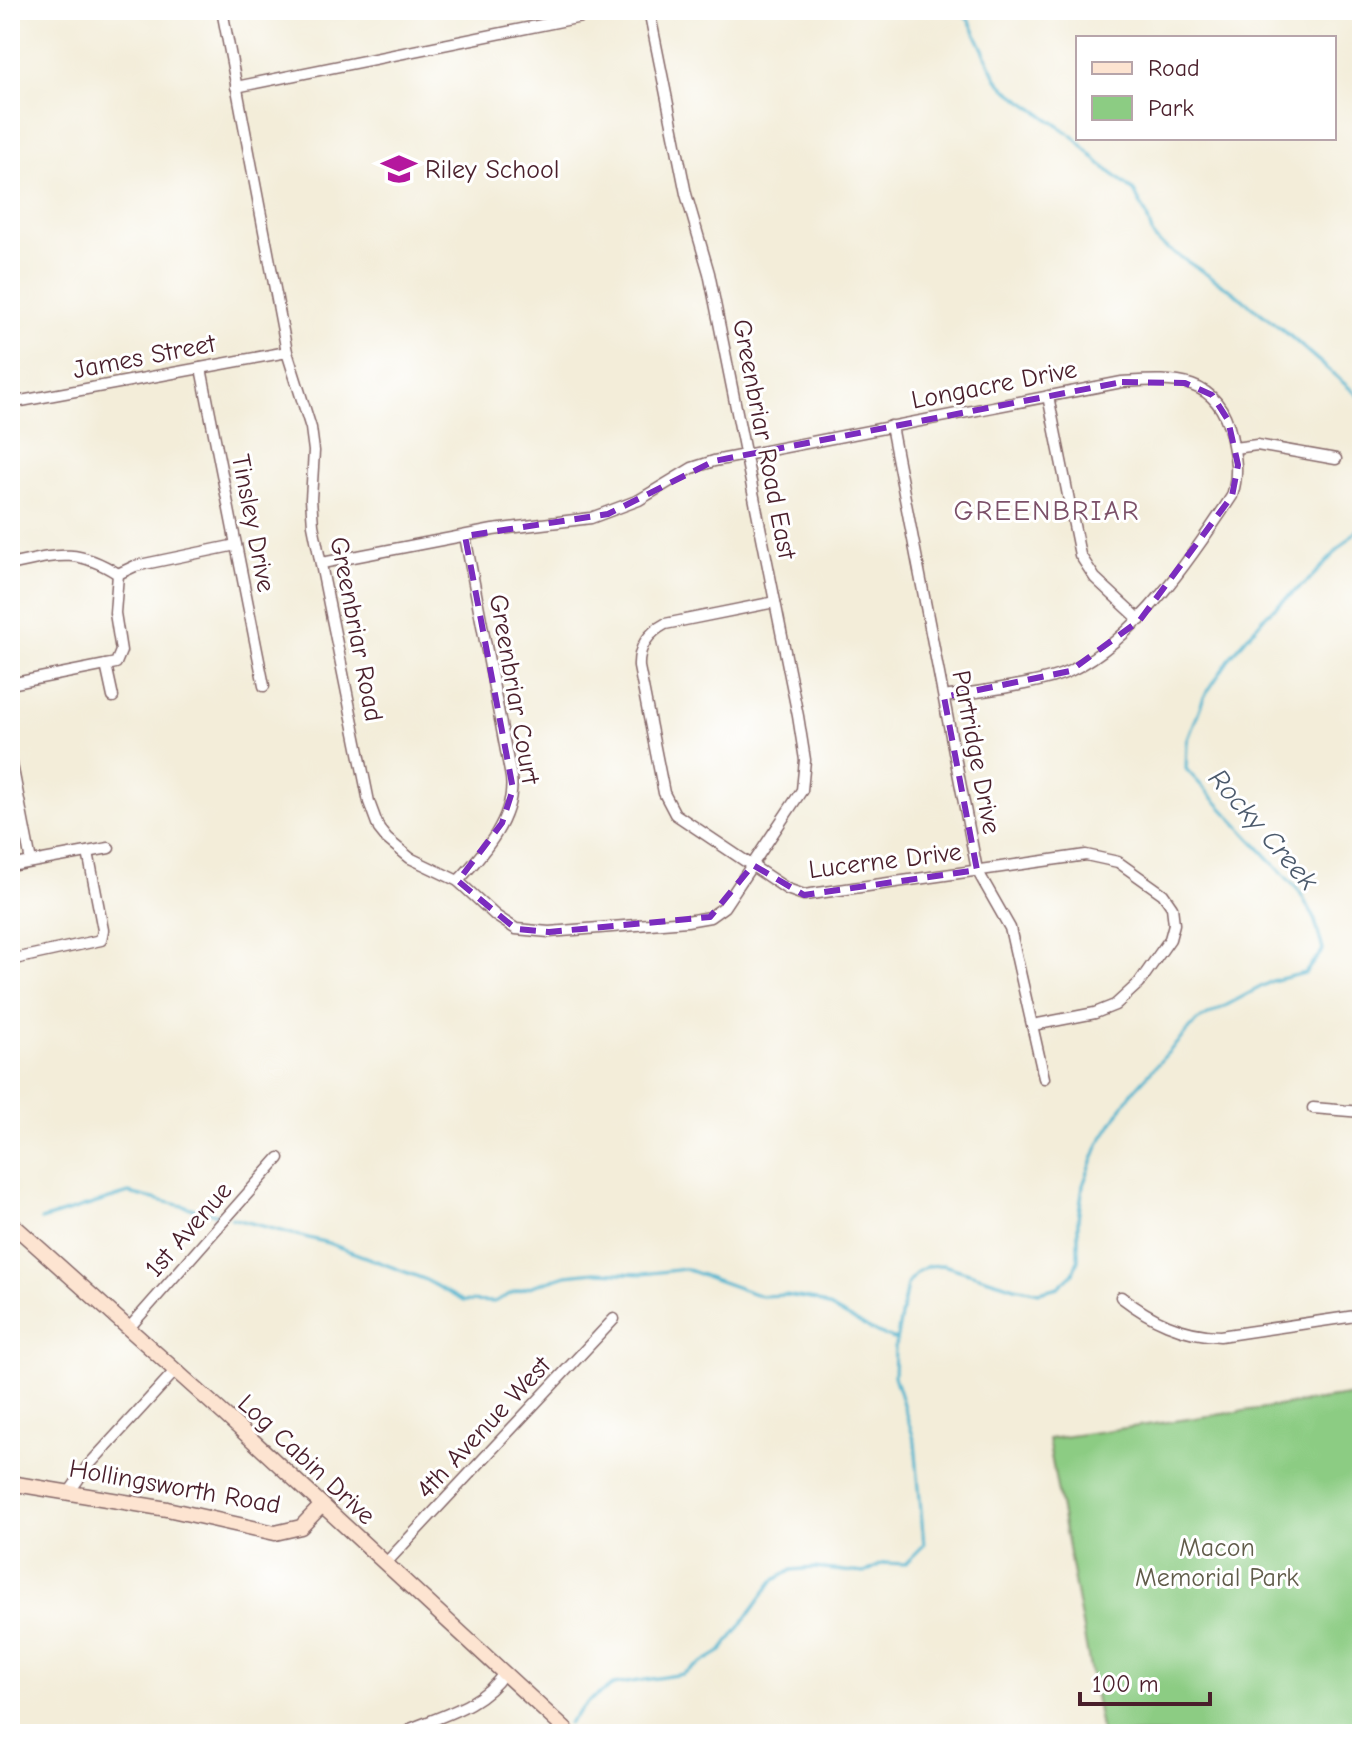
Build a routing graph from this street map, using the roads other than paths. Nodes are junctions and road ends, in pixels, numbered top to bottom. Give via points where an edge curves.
1 (222, 10) edge
2 (616, 10) edge
3 (649, 10) edge
4 (236, 87) junction
5 (287, 352) junction
6 (201, 368) junction
7 (1048, 396) junction
8 (10, 403) edge
9 (891, 426) junction
10 (1234, 448) junction
11 (747, 454) junction
12 (1336, 459) dead end
13 (465, 536) junction
14 (236, 545) junction
15 (322, 563) junction
16 (10, 565) edge
17 (118, 574) junction
18 (775, 602) junction
19 (1140, 620) junction
20 (106, 665) junction
21 (10, 684) edge
22 (264, 686) dead end
23 (113, 697) dead end
24 (944, 697) junction
25 (10, 754) edge
26 (109, 848) dead end
27 (88, 852) junction
28 (31, 862) junction
29 (753, 865) junction
30 (10, 866) edge
31 (977, 870) junction
32 (458, 881) junction
33 (10, 960) edge
34 (1033, 1025) junction
35 (1044, 1078) dead end
36 (1313, 1108) dead end
37 (1362, 1112) edge
38 (279, 1158) dead end
39 (10, 1222) edge
40 (1121, 1297) dead end
41 (1362, 1315) edge
42 (614, 1319) dead end
43 (129, 1328) junction
44 (175, 1371) junction
45 (10, 1483) edge
46 (70, 1491) junction
47 (321, 1506) junction
48 (385, 1564) junction
49 (504, 1673) junction
50 (410, 1729) dead end
51 (570, 1734) edge

1 - 4 street, Greenbriar Road
2 - 4 street
3 - 11 street, Greenbriar Road East
4 - 5 street, Greenbriar Road
5 - 6 street, James Street
5 - 15 street, Greenbriar Road via 311,428 311,499
6 - 8 street, James Street
6 - 14 street, Tinsley Drive
7 - 9 street, Longacre Drive
7 - 10 street, Longacre Drive via 1122,382 1192,384 1221,405
7 - 19 street via 1080,555 1095,578
9 - 11 street, Longacre Drive
9 - 24 street, Partridge Drive
10 - 12 street via 1257,445
10 - 19 street, Longacre Drive via 1238,476 1232,496
11 - 13 street, Longacre Drive via 701,464 608,514
11 - 18 street, Greenbriar Road East
13 - 15 street, Longacre Drive
13 - 32 street, Greenbriar Court via 513,798 491,840
14 - 17 street
14 - 22 street, Tinsley Drive
15 - 32 street, Greenbriar Road via 369,802 379,829 410,858
16 - 17 street via 74,555
17 - 20 street via 115,613 121,651 116,663
18 - 29 street, Greenbriar Road East via 805,776 802,790
18 - 29 street, Lucerne Drive via 665,624 646,639 639,659 670,807
19 - 24 street, Longacre Drive via 1070,671
20 - 21 street
20 - 23 street
24 - 31 street, Partridge Drive
25 - 28 street
26 - 27 street
27 - 28 street
27 - 33 street via 103,936 97,942
28 - 30 street
29 - 31 street, Lucerne Drive via 804,895
29 - 32 street, Greenbriar Road via 724,907 710,917 549,932 516,929
31 - 34 street, Partridge Drive via 1010,928
31 - 34 street, Lucerne Drive via 1086,855 1107,858 1145,880 1172,907 1170,939 1128,996 1095,1013
34 - 35 street, Partridge Drive
36 - 37 street
38 - 43 street, 1st Avenue
39 - 43 street, Log Cabin Drive
40 - 41 street via 1173,1329 1205,1335
42 - 48 street, 4th Avenue West
43 - 44 street, Log Cabin Drive
44 - 46 street
44 - 47 street, Log Cabin Drive
45 - 46 street, Hollingsworth Road
46 - 47 street, Hollingsworth Road via 275,1533 301,1527
47 - 48 street, Log Cabin Drive
48 - 49 street, Log Cabin Drive
49 - 50 street via 473,1702
49 - 51 street, Log Cabin Drive

